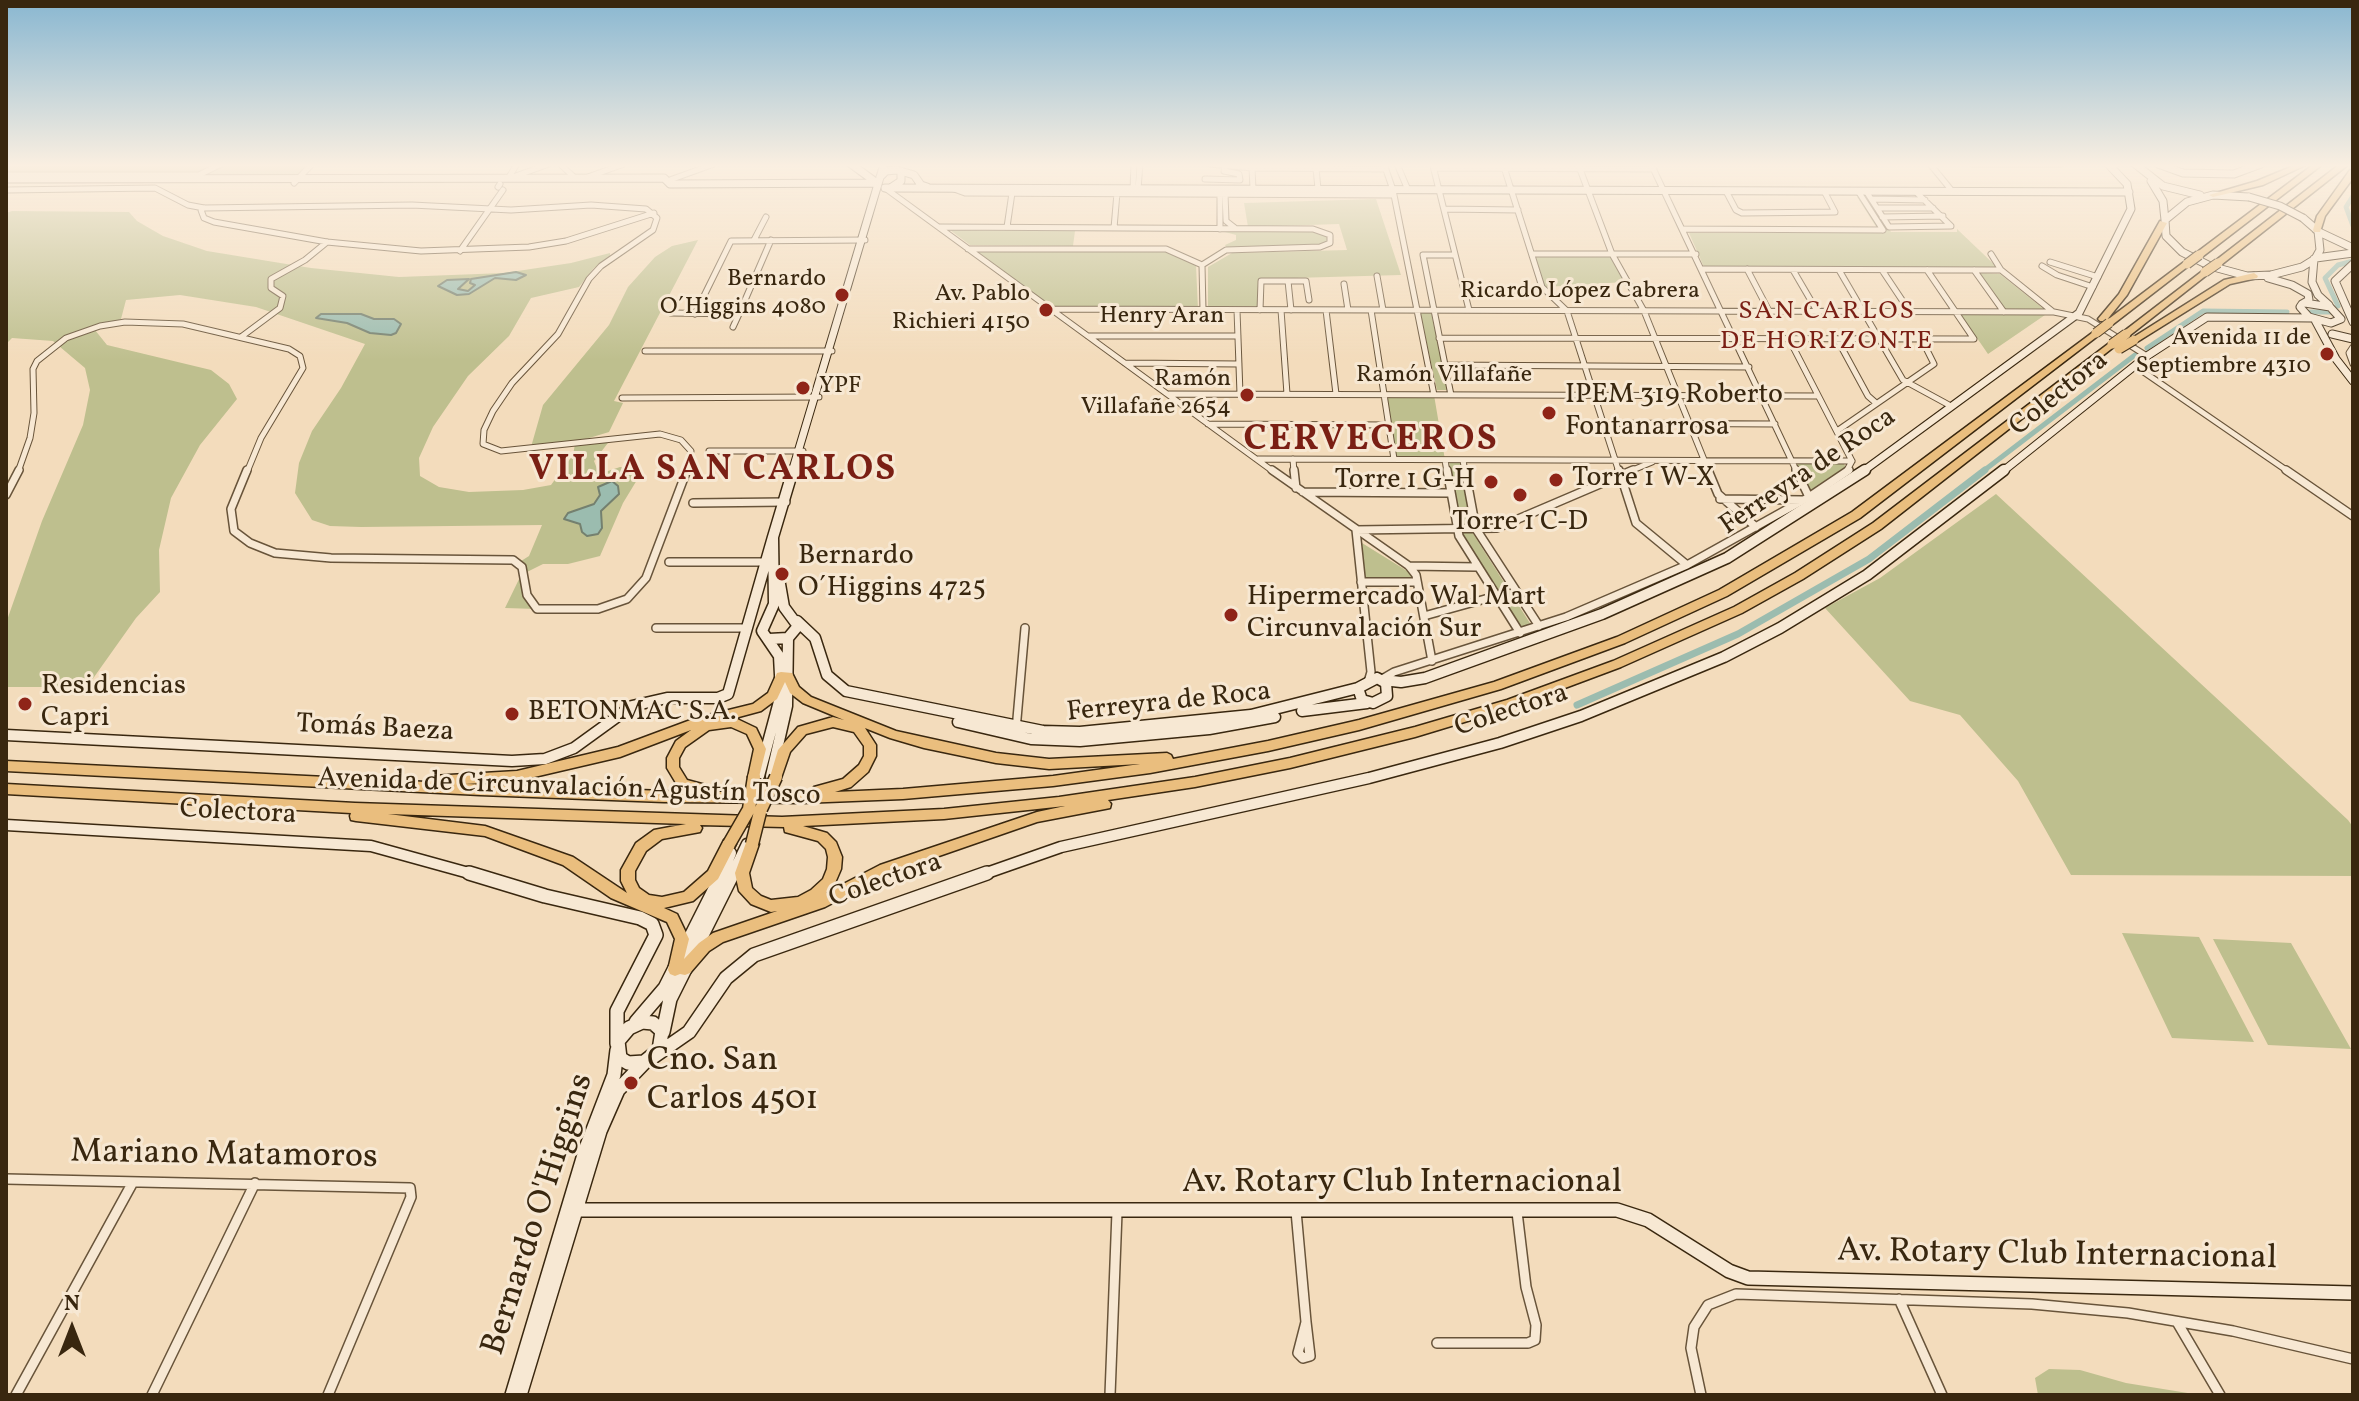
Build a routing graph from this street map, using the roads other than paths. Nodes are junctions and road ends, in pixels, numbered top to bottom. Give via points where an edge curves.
1 (256, 229) edge
2 (473, 229) edge
3 (603, 229) edge
4 (652, 229) edge
5 (760, 229) edge
6 (866, 229) edge
7 (941, 229) edge
8 (1129, 229) edge
9 (1319, 229) edge
10 (1402, 229) edge
11 (1449, 229) edge
12 (1524, 229) edge
13 (1603, 229) edge
14 (1684, 229) edge
15 (1760, 229) edge
16 (1883, 229) edge
17 (2121, 229) edge
18 (2159, 229) edge
19 (2166, 229) edge
20 (2233, 229) edge
21 (2261, 229) edge
22 (2317, 230) joint
23 (754, 240) junction
24 (771, 240) junction
25 (863, 240) junction
26 (327, 242) junction
27 (968, 249) junction
28 (1128, 249) junction
29 (2353, 250) edge
30 (458, 251) junction
31 (1532, 254) junction
32 (1612, 254) junction
33 (1696, 254) junction
34 (1991, 254) dead end
35 (1455, 255) junction
36 (2315, 258) junction
37 (2050, 262) dead end
38 (2353, 264) edge
39 (1202, 265) junction
40 (2042, 266) dead end
41 (1703, 269) junction
42 (1747, 269) junction
43 (1793, 270) junction
44 (1839, 270) junction
45 (1882, 270) junction
46 (1927, 270) junction
47 (1974, 270) junction
48 (2001, 270) junction
49 (1377, 276) dead end
50 (2256, 276) junction
51 (2098, 277) junction
52 (1288, 281) junction
53 (1344, 284) dead end
54 (2093, 287) junction
55 (1464, 290) junction
56 (1543, 290) junction
57 (1309, 300) dead end
58 (2303, 305) junction
59 (2333, 308) junction
60 (1050, 309) junction
61 (1203, 310) junction
62 (1237, 310) junction
63 (1260, 310) junction
64 (1281, 310) junction
65 (1291, 310) junction
66 (1326, 310) junction
67 (1348, 310) junction
68 (1371, 310) junction
69 (1383, 310) junction
70 (1418, 310) junction
71 (1433, 310) junction
72 (1469, 310) junction
73 (1567, 311) junction
74 (1644, 311) junction
75 (1722, 311) junction
76 (1769, 311) junction
77 (1817, 311) junction
78 (1863, 311) junction
79 (1910, 312) junction
80 (1955, 312) junction
81 (2004, 312) junction
82 (2054, 312) junction
83 (671, 313) dead end
84 (695, 314) junction
85 (739, 314) junction
86 (2076, 315) junction
87 (2283, 316) junction
88 (2313, 318) junction
89 (2106, 321) junction
90 (2334, 322) junction
91 (2353, 322) edge
92 (733, 327) dead end
93 (2332, 334) junction
94 (1086, 336) junction
95 (1238, 336) junction
96 (2130, 337) junction
97 (240, 338) junction
98 (1439, 338) junction
99 (1576, 338) junction
100 (1656, 339) junction
101 (1736, 339) junction
102 (1789, 339) junction
103 (1837, 339) junction
104 (2353, 339) edge
105 (1880, 340) junction
106 (1922, 340) junction
107 (2353, 347) edge
108 (645, 351) dead end
109 (830, 351) junction
110 (2147, 356) junction
111 (1124, 363) junction
112 (1239, 364) junction
113 (2353, 364) edge
114 (1444, 365) junction
115 (1585, 366) junction
116 (1667, 366) junction
117 (2135, 366) junction
118 (1749, 367) junction
119 (2353, 373) edge
120 (2353, 381) edge
121 (1906, 383) junction
122 (1166, 394) junction
123 (1240, 394) junction
124 (1287, 394) junction
125 (1336, 394) junction
126 (1384, 395) junction
127 (1434, 395) junction
128 (1451, 395) junction
129 (1595, 395) junction
130 (1679, 396) junction
131 (1763, 396) junction
132 (1818, 396) junction
133 (817, 397) junction
134 (622, 398) dead end
135 (1876, 403) junction
136 (1949, 405) junction
137 (1604, 423) junction
138 (1208, 424) junction
139 (1690, 424) junction
140 (1775, 424) junction
141 (1389, 425) junction
142 (1837, 431) junction
143 (709, 451) dead end
144 (800, 451) junction
145 (1256, 459) junction
146 (1293, 459) junction
147 (1394, 459) junction
148 (1445, 460) junction
149 (1463, 460) junction
150 (1616, 460) junction
151 (1655, 460) junction
152 (1704, 460) junction
153 (1792, 460) junction
154 (1852, 461) junction
155 (1620, 475) junction
156 (1298, 490) junction
157 (1450, 493) junction
158 (6, 495) edge
159 (1807, 498) junction
160 (1720, 499) junction
161 (785, 502) junction
162 (693, 503) dead end
163 (2353, 516) edge
164 (1756, 527) junction
165 (1457, 529) junction
166 (1476, 529) junction
167 (1356, 530) junction
168 (669, 562) dead end
169 (768, 562) junction
170 (1687, 565) junction
171 (1409, 566) junction
172 (1477, 567) junction
173 (1361, 582) junction
174 (1417, 582) junction
175 (1496, 596) junction
176 (1424, 616) junction
177 (793, 619) junction
178 (766, 622) junction
179 (747, 625) junction
180 (1539, 626) junction
181 (656, 628) dead end
182 (1025, 628) dead end
183 (1520, 633) junction
184 (791, 636) junction
185 (767, 638) junction
186 (815, 638) junction
187 (742, 647) junction
188 (1432, 661) junction
189 (785, 676) junction
190 (1425, 678) junction
191 (1374, 681) junction
192 (1386, 697) junction
193 (1367, 703) junction
194 (1015, 732) junction
195 (6, 735) edge
196 (1210, 757) junction
197 (1290, 763) junction
198 (6, 766) edge
199 (765, 777) junction
200 (274, 782) junction
201 (6, 789) edge
202 (318, 807) junction
203 (754, 811) junction
204 (6, 825) edge
205 (741, 844) junction
206 (680, 970) junction
207 (618, 1006) junction
208 (695, 1023) junction
209 (630, 1027) junction
210 (663, 1036) junction
211 (617, 1047) junction
212 (651, 1058) junction
213 (6, 1179) edge
214 (133, 1182) junction
215 (255, 1183) junction
216 (577, 1210) junction
217 (1296, 1211) junction
218 (1117, 1212) junction
219 (1517, 1212) junction
220 (2353, 1293) edge
221 (1899, 1299) junction
222 (1306, 1322) dead end
223 (2177, 1322) junction
224 (1437, 1343) dead end
225 (2353, 1359) edge
226 (16, 1395) edge
227 (152, 1395) edge
228 (328, 1395) edge
229 (512, 1395) edge
230 (520, 1395) edge
231 (1110, 1395) edge
232 (1701, 1395) edge
233 (1942, 1395) edge
234 (2220, 1395) edge

1 - 26 street
2 - 30 street
3 - 30 street via 566,241
4 - 97 street via 589,279 558,334 505,393 483,437 487,448 501,451 650,433 686,444 691,459 656,556 641,585 619,604 537,609 527,595 522,567 513,560 292,556 242,538 231,522 235,496 303,362 294,351
5 - 23 street
6 - 25 main road
7 - 27 street
8 - 28 street
9 - 39 street via 1331,240 1320,247 1235,249
10 - 70 street
11 - 35 street
12 - 31 street
13 - 32 street
14 - 33 street
15 - 16 street
17 - 51 main road, Ferreyra de Roca
18 - 89 highway
19 - 50 main road via 2168,240 2187,256 2217,269
20 - 89 highway, Avenida de Circunvalación Agustín Tosco, bridge
21 - 96 highway, bridge
22 - 29 main road
22 - 36 main road via 2320,250
23 - 24 street
23 - 84 street via 729,242
24 - 25 street
24 - 85 street
25 - 109 main road
26 - 30 street
26 - 97 street via 271,279 271,288 283,296 280,308
27 - 28 street
27 - 60 street
28 - 39 street via 1169,249
29 - 36 main road
31 - 32 street
31 - 56 street
32 - 33 street
32 - 74 street
33 - 41 street
34 - 48 street
35 - 55 street
35 - 71 street via 1423,255
36 - 50 main road via 2289,272
36 - 59 main road via 2313,286
37 - 51 street
38 - 91 main road via 2335,281
39 - 61 street
40 - 54 street
41 - 42 street
41 - 75 street
42 - 43 street
42 - 76 street
43 - 44 street
43 - 77 street
44 - 45 street
44 - 78 street
45 - 46 street
45 - 79 street
46 - 47 street
46 - 80 street
47 - 48 street
47 - 81 street
48 - 82 street
49 - 69 street
50 - 58 main road via 2299,288 2309,296
50 - 96 highway via 2227,282
51 - 54 main road, Ferreyra de Roca
52 - 57 street via 1307,282
52 - 63 street via 1259,281
52 - 65 street
53 - 67 street
54 - 86 main road, Ferreyra de Roca
55 - 56 street
55 - 72 street
56 - 73 street
58 - 59 main road
58 - 87 main road, Colectora
58 - 88 main road
59 - 90 main road via 2342,317
60 - 61 street, Ricardo López Cabrera
60 - 94 street
61 - 62 street, Ricardo López Cabrera
62 - 63 street, Ricardo López Cabrera
62 - 95 street
63 - 64 street, Ricardo López Cabrera
64 - 65 street, Ricardo López Cabrera
64 - 124 street
65 - 66 street, Ricardo López Cabrera
66 - 67 street, Ricardo López Cabrera
66 - 125 street
67 - 68 street, Ricardo López Cabrera
68 - 69 street, Ricardo López Cabrera
68 - 126 street
69 - 70 street, Ricardo López Cabrera
70 - 71 street, Ricardo López Cabrera
70 - 127 street
71 - 72 street, Ricardo López Cabrera
71 - 98 street
72 - 73 street, Ricardo López Cabrera
73 - 74 street, Ricardo López Cabrera
73 - 99 street
74 - 75 street, Ricardo López Cabrera
74 - 100 street
75 - 76 street, Ricardo López Cabrera
75 - 101 street
76 - 77 street, Ricardo López Cabrera
77 - 78 street, Ricardo López Cabrera
78 - 79 street, Ricardo López Cabrera
78 - 105 street
79 - 80 street, Ricardo López Cabrera
80 - 81 street, Ricardo López Cabrera
80 - 106 street via 1974,339
81 - 82 street, Ricardo López Cabrera
82 - 86 street, Ricardo López Cabrera
83 - 84 street
84 - 85 street
85 - 92 street
86 - 110 street, Ricardo López Cabrera
86 - 136 main road, Ferreyra de Roca
87 - 88 main road, Colectora
87 - 110 main road, Colectora via 2209,316
88 - 90 main road, Colectora
88 - 120 main road
89 - 196 highway, Avenida de Circunvalación Agustín Tosco, bridge via 1837,528 1673,617 1455,698
90 - 93 main road
93 - 104 main road
93 - 119 main road
94 - 95 street, Henry Aran
94 - 111 street
95 - 112 street
96 - 197 highway, Avenida de Circunvalación Agustín Tosco, bridge via 1877,526 1726,616 1510,704
97 - 158 street via 183,324 125,322 58,344 35,364 30,438
98 - 99 street
98 - 114 street
99 - 100 street
99 - 115 street
100 - 101 street
100 - 116 street
101 - 102 street
101 - 118 street
102 - 103 street
102 - 132 street
103 - 105 street
103 - 135 street
105 - 106 street
105 - 121 street
106 - 121 street via 1935,361
107 - 113 street
108 - 109 street
109 - 133 main road
110 - 117 main road, Colectora
111 - 112 street
111 - 122 street
112 - 123 street
114 - 115 street
114 - 128 street
115 - 116 street
115 - 129 street
116 - 118 street
116 - 130 street
117 - 163 street
117 - 208 main road, Colectora via 1867,575 1724,657 1500,743 1037,854 772,947 726,978
118 - 131 street
121 - 135 street
121 - 136 street
122 - 123 street, Ramón Villafañe
122 - 138 street
123 - 124 street, Ramón Villafañe
124 - 125 street, Ramón Villafañe
125 - 126 street, Ramón Villafañe
126 - 127 street, Ramón Villafañe
126 - 141 street
127 - 128 street, Ramón Villafañe
128 - 129 street, Ramón Villafañe
129 - 130 street, Ramón Villafañe
129 - 137 street
130 - 131 street, Ramón Villafañe
130 - 139 street
131 - 132 street, Ramón Villafañe
131 - 140 street
132 - 142 street
133 - 134 street
133 - 144 main road
135 - 142 street
136 - 190 main road, Ferreyra de Roca via 1853,479 1727,558 1574,626
137 - 139 street
137 - 150 street
138 - 141 street
138 - 145 street
139 - 140 street
139 - 152 street
140 - 153 street
141 - 147 street
142 - 154 street
143 - 144 street
144 - 161 main road
145 - 146 street
145 - 156 street
146 - 147 street
146 - 156 street
147 - 148 street
148 - 149 street
148 - 157 street
149 - 150 street
149 - 166 street
150 - 151 street
150 - 155 street
151 - 152 street
151 - 155 street
152 - 153 street
152 - 160 street
153 - 154 street
153 - 159 street
154 - 159 street via 1849,470
155 - 166 street via 1497,528
155 - 170 street via 1636,523
156 - 157 street
156 - 167 street
157 - 165 street
159 - 160 street
159 - 164 street
160 - 164 street
161 - 162 street
161 - 169 main road
161 - 177 main road via 777,560 783,602
164 - 170 street
165 - 166 street
165 - 167 street
165 - 172 street
166 - 180 street
167 - 171 street
167 - 173 street
168 - 169 street
169 - 178 main road via 775,597
169 - 179 main road
170 - 180 street, Ferreyra de Roca
171 - 172 street
171 - 174 street
172 - 175 street
173 - 174 street
173 - 191 street
174 - 176 street
175 - 176 street
175 - 183 street
176 - 188 street
177 - 178 main road via 781,615
177 - 184 main road
177 - 186 main road, Ferreyra de Roca
178 - 179 main road
178 - 185 main road via 762,631
179 - 181 street
179 - 187 main road
180 - 183 street, Ferreyra de Roca
182 - 194 street
183 - 188 street, Ferreyra de Roca
184 - 185 main road
184 - 186 main road
184 - 189 main road
185 - 187 main road
185 - 189 main road
186 - 194 main road, Ferreyra de Roca via 821,663 833,680 854,694
187 - 195 main road, Tomás Baeza via 724,697 640,703 574,748 545,759
188 - 191 street, Ferreyra de Roca
189 - 196 highway via 807,700 894,735 996,758 1065,764
189 - 199 main road via 787,706
189 - 200 highway via 773,696 757,708 685,726 620,752 533,773 476,780
190 - 191 main road, Ferreyra de Roca
190 - 192 main road, Ferreyra de Roca
191 - 192 main road via 1388,687
191 - 193 main road via 1359,697
191 - 194 main road, Ferreyra de Roca via 1251,715 1080,732
192 - 193 main road, Ferreyra de Roca
193 - 194 main road, Ferreyra de Roca via 1128,737 1067,741
196 - 203 highway, Avenida de Circunvalación Agustín Tosco via 1015,785
197 - 203 highway, Avenida de Circunvalación Agustín Tosco via 1149,790 1022,806 894,817
197 - 206 highway via 1230,781 1008,826 885,869 820,903 724,935
198 - 200 highway, Avenida de Circunvalación Agustín Tosco
199 - 203 highway, bridge
199 - 203 highway, bridge
199 - 203 highway via 759,742 738,724 700,728 680,744 673,758 676,777 689,787
199 - 203 highway via 786,746 808,727 846,723 869,741 867,762 847,783
200 - 203 highway, Avenida de Circunvalación Agustín Tosco
201 - 202 highway, Avenida de Circunvalación Agustín Tosco
202 - 203 highway, Avenida de Circunvalación Agustín Tosco
202 - 206 highway via 485,831 568,861 616,894 672,918 682,939
203 - 205 highway, bridge
203 - 205 highway, bridge
203 - 205 highway via 822,837 834,852 832,876 823,889 800,903 763,903 750,895 742,879
203 - 205 highway via 652,838 630,863 630,887 654,903 688,897
204 - 207 main road, Colectora via 371,846 640,918 652,924 654,940
205 - 206 main road
206 - 209 main road
206 - 210 main road
207 - 209 main road
207 - 211 main road, Colectora
208 - 210 main road
208 - 212 main road, Colectora
209 - 210 main road via 653,1023
209 - 211 main road
210 - 212 main road
211 - 212 main road via 628,1063
211 - 229 main road, Bernardo O'Higgins via 614,1075 586,1148
212 - 216 main road, Bernardo O'Higgins via 632,1072 613,1099
213 - 214 street, Mariano Matamoros
214 - 215 street, Mariano Matamoros
214 - 226 street
215 - 227 street
215 - 228 street, Mariano Matamoros via 406,1187 411,1192
216 - 218 main road, Av. Rotary Club Internacional
216 - 230 main road, Bernardo O'Higgins
217 - 218 main road, Av. Rotary Club Internacional
217 - 219 main road, Av. Rotary Club Internacional
217 - 222 street
218 - 231 street
219 - 220 main road, Av. Rotary Club Internacional via 1627,1212 1748,1278
219 - 224 street via 1535,1340
221 - 223 street via 2058,1306
221 - 232 street via 1749,1294 1714,1300 1702,1311 1692,1334
221 - 233 street
223 - 225 street
223 - 234 street

